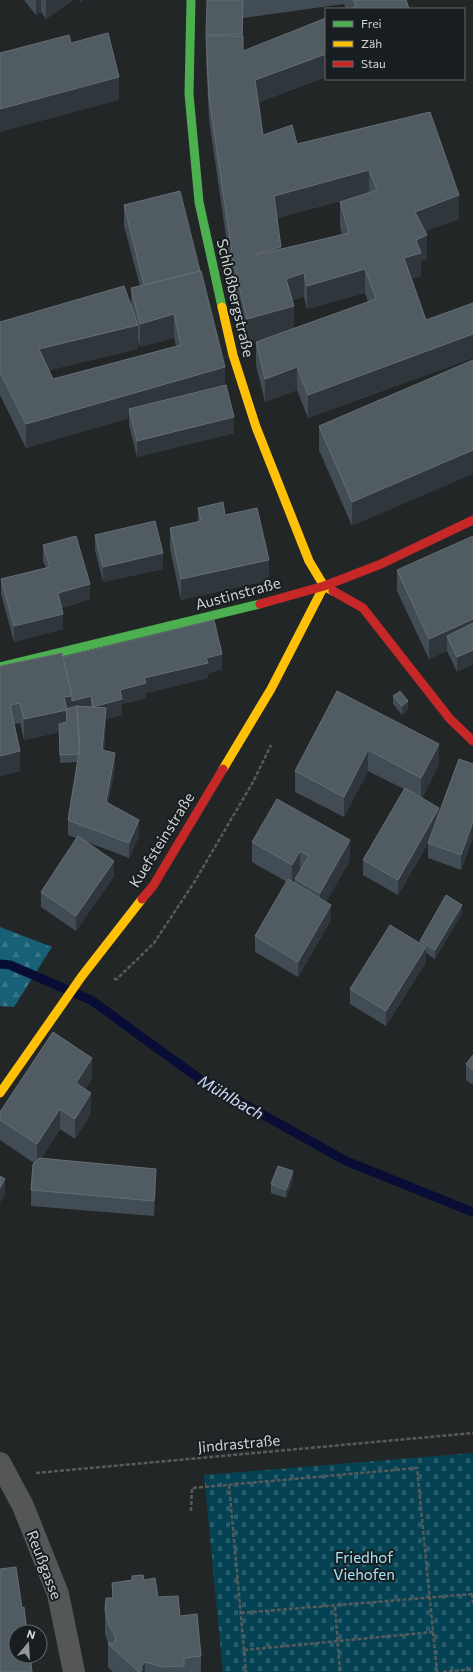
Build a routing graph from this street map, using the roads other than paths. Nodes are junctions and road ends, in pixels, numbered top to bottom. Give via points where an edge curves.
1 (191, 0) edge
2 (473, 520) edge
3 (324, 586) junction
4 (0, 667) edge
5 (473, 741) edge
6 (0, 1093) edge
7 (4, 1469) edge
8 (74, 1672) edge

1 - 3 street, Schloßbergstraße via 188,94 192,142 199,202 215,280 233,355 256,427 309,561
2 - 3 street, Austinstraße via 381,564
3 - 4 street, Austinstraße via 233,611
3 - 5 street via 363,608 450,719
3 - 6 street, Kuefsteinstraße via 271,689 152,886 53,1015
7 - 8 street, Reußgasse via 23,1506 58,1594

